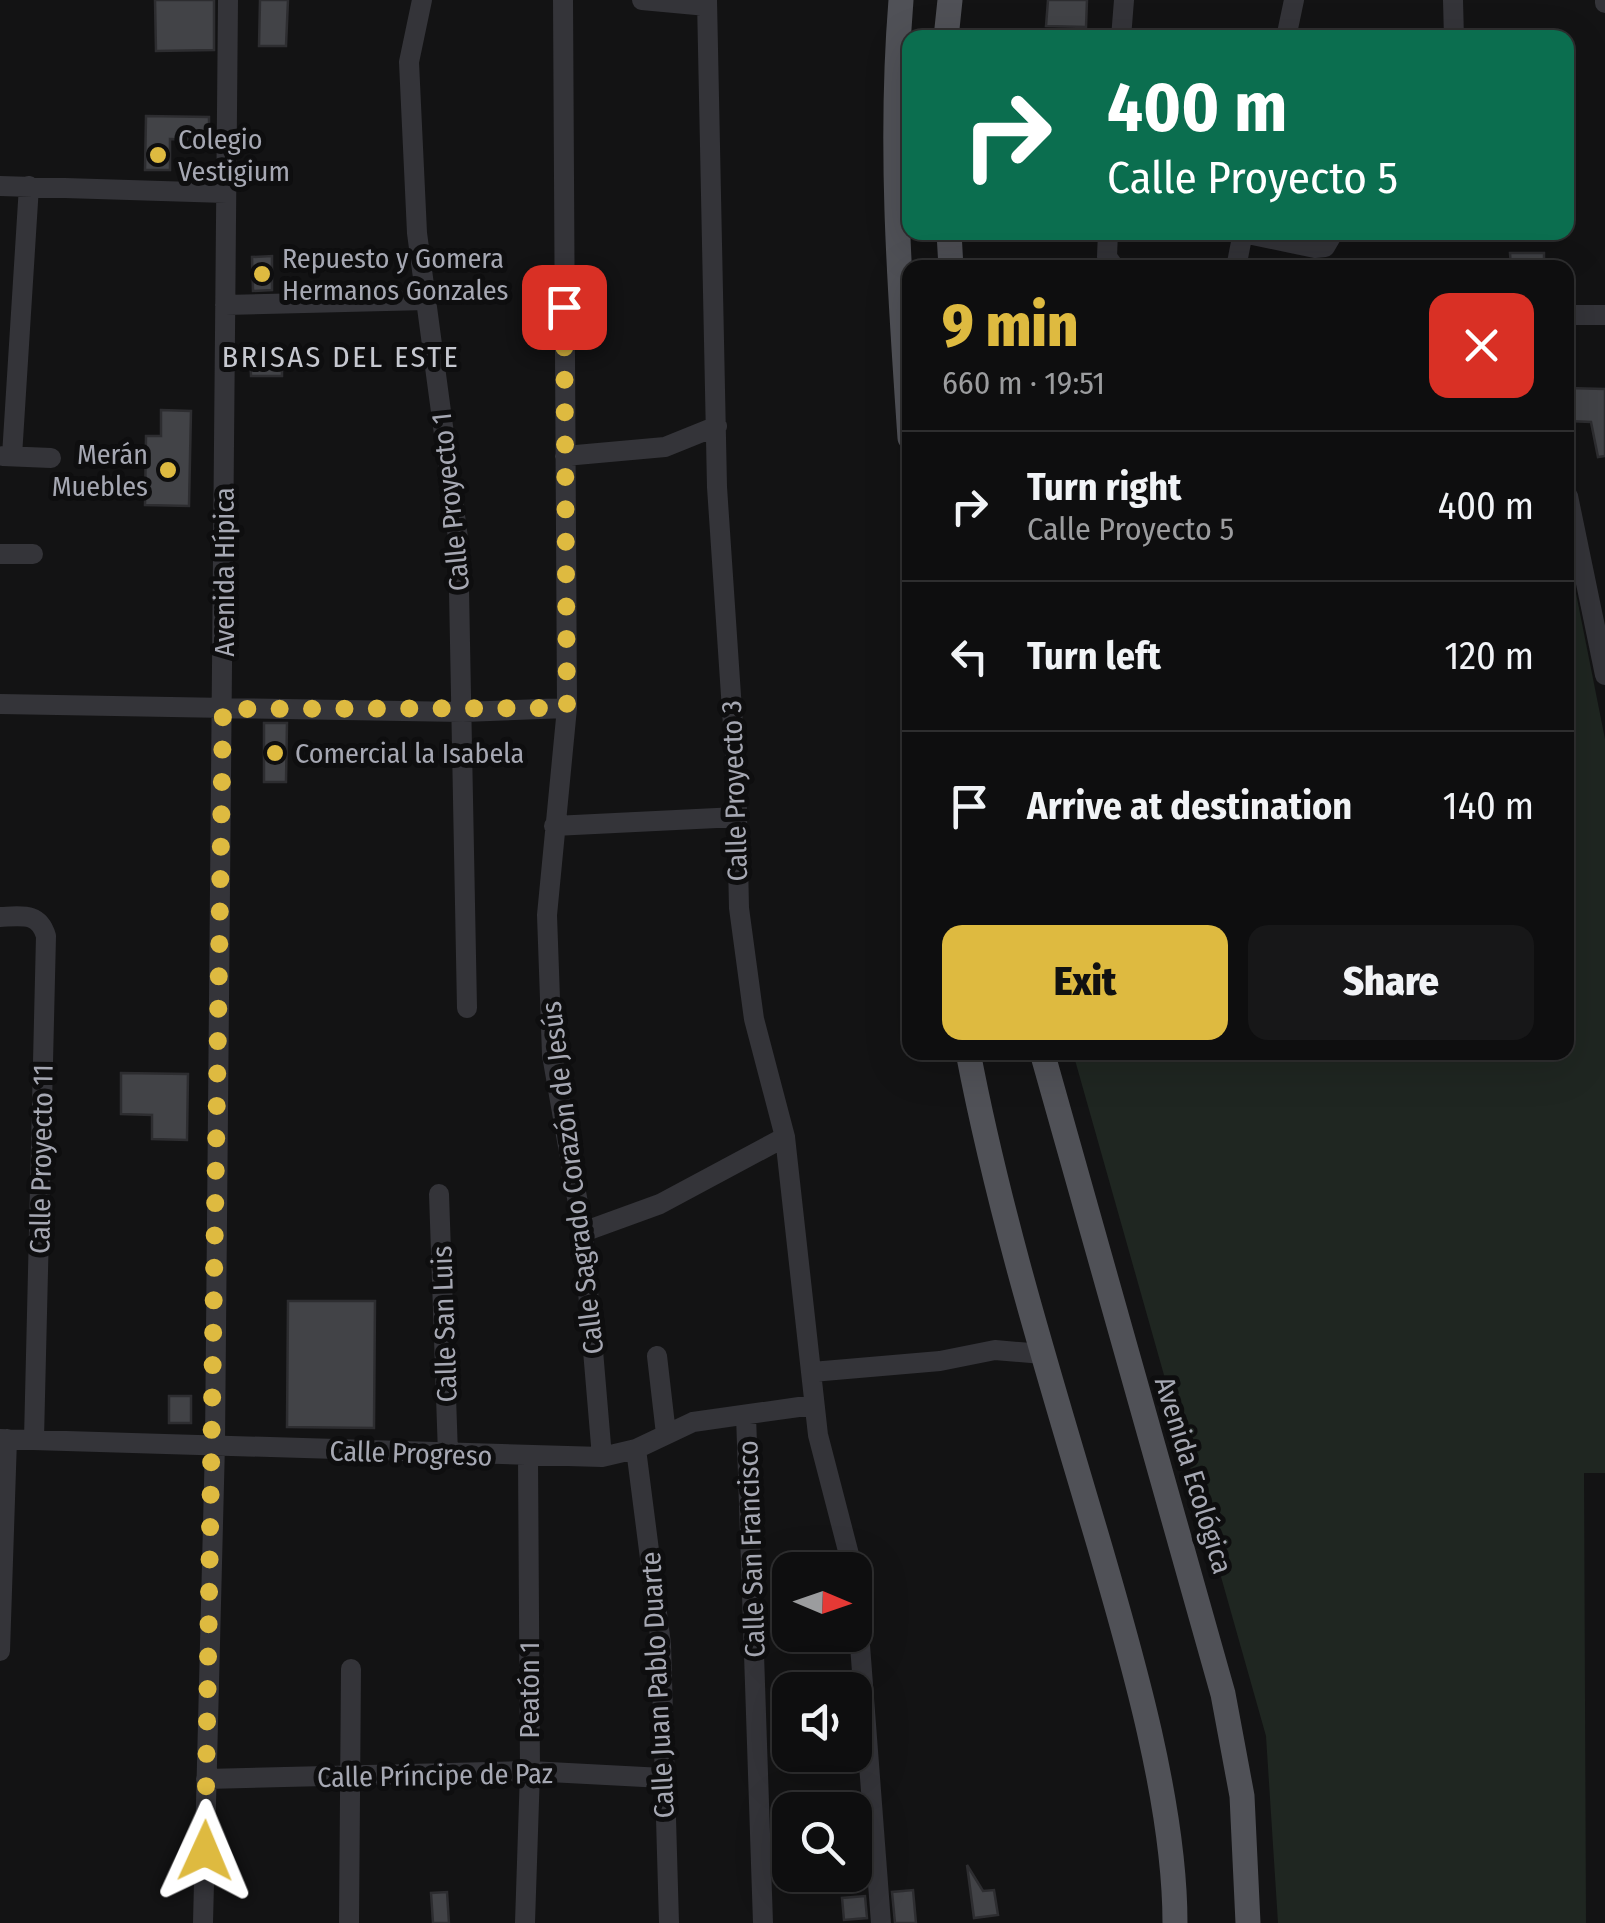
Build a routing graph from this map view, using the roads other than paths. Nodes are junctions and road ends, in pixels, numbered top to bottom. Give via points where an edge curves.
1 (228, 0) edge
2 (422, 0) edge
3 (563, 0) edge
4 (642, 0) edge
5 (900, 0) edge
6 (950, 0) edge
7 (1124, 0) edge
8 (1294, 0) edge
9 (1454, 0) edge
10 (707, 3) edge
11 (947, 30) edge
12 (1122, 30) edge
13 (1288, 30) edge
14 (1454, 30) edge
15 (0, 186) edge
16 (30, 186) junction
17 (226, 193) junction
18 (1277, 240) edge
19 (1329, 240) edge
20 (427, 300) junction
21 (225, 305) junction
22 (1605, 314) edge
23 (1574, 315) edge
24 (902, 320) edge
25 (717, 426) junction
26 (6, 456) edge
27 (565, 456) junction
28 (51, 458) dead end
29 (1574, 525) edge
30 (0, 554) edge
31 (33, 554) dead end
32 (1605, 675) edge
33 (0, 704) edge
34 (567, 708) junction
35 (223, 709) junction
36 (463, 712) junction
37 (737, 816) junction
38 (554, 826) junction
39 (0, 917) edge
40 (468, 1008) dead end
41 (969, 1060) edge
42 (1044, 1060) edge
43 (786, 1137) junction
44 (439, 1194) dead end
45 (582, 1232) junction
46 (1043, 1354) junction
47 (657, 1356) dead end
48 (812, 1372) junction
49 (814, 1404) junction
50 (746, 1415) junction
51 (666, 1434) junction
52 (3, 1439) edge
53 (34, 1440) junction
54 (215, 1444) junction
55 (636, 1448) junction
56 (448, 1454) junction
57 (602, 1457) junction
58 (528, 1458) junction
59 (849, 1552) edge
60 (0, 1651) edge
61 (861, 1652) edge
62 (350, 1669) dead end
63 (530, 1772) junction
64 (350, 1775) junction
65 (663, 1778) junction
66 (206, 1779) junction
67 (203, 1923) edge
68 (349, 1923) edge
69 (525, 1923) edge
70 (669, 1923) edge
71 (763, 1923) edge
72 (881, 1923) edge
73 (1175, 1923) edge
74 (1248, 1923) edge

1 - 17 street, Avenida Hípica
2 - 20 street, Calle Proyecto 1 via 410,62 417,232
3 - 27 street, Calle Sagrado Corazón de Jesús
4 - 10 street
5 - 24 main road via 894,80
6 - 11 main road
7 - 12 street
8 - 13 street
9 - 14 street
10 - 25 street, Calle Proyecto 3
15 - 16 street
16 - 17 street
16 - 26 street
17 - 21 street, Avenida Hípica
18 - 19 street via 1315,248
20 - 21 street
20 - 36 street, Calle Proyecto 1 via 458,538
21 - 35 street, Avenida Hípica
22 - 23 street
25 - 27 street via 665,447
25 - 37 street, Calle Proyecto 3
26 - 28 street
27 - 34 street, Calle Sagrado Corazón de Jesús
29 - 32 street
30 - 31 street
33 - 35 street
34 - 36 street
34 - 38 street, Calle Sagrado Corazón de Jesús
35 - 36 street
35 - 54 street, Avenida Hípica
36 - 40 street, Calle Proyecto 1
37 - 38 street
37 - 43 street, Calle Proyecto 3 via 739,908 754,1019
38 - 45 street, Calle Sagrado Corazón de Jesús via 547,915 552,1055
39 - 53 street, Calle Proyecto 11 via 33,916 46,936
41 - 46 main road via 988,1159
42 - 74 main road, Avenida Ecológica via 1224,1694 1242,1796
43 - 45 street via 660,1204
43 - 48 street, Calle Proyecto 3
44 - 56 street, Calle San Luis
45 - 57 street, Calle Sagrado Corazón de Jesús
46 - 48 street via 994,1350
46 - 73 main road via 1141,1699
47 - 51 street
48 - 49 street, Calle Proyecto 3
49 - 50 street, Calle Progreso
49 - 59 street, Calle Proyecto 3
50 - 51 street, Calle Progreso via 693,1422
50 - 71 street, Calle San Francisco
51 - 55 street, Calle Progreso
52 - 53 street, Calle Progreso
52 - 60 street
53 - 54 street, Calle Progreso
54 - 56 street, Calle Progreso
54 - 66 street, Avenida Hípica
55 - 57 street, Calle Progreso
55 - 65 street, Calle Juan Pablo Duarte via 661,1644
56 - 58 street, Calle Progreso
57 - 58 street, Calle Progreso
58 - 63 street, Peatón 1
61 - 72 street
62 - 64 street
63 - 64 street, Calle Príncipe de Paz
63 - 65 street, Calle Príncipe de Paz
63 - 69 street, Peatón 1
64 - 66 street, Calle Príncipe de Paz
64 - 68 street
65 - 70 street, Calle Juan Pablo Duarte
66 - 67 street, Avenida Hípica

